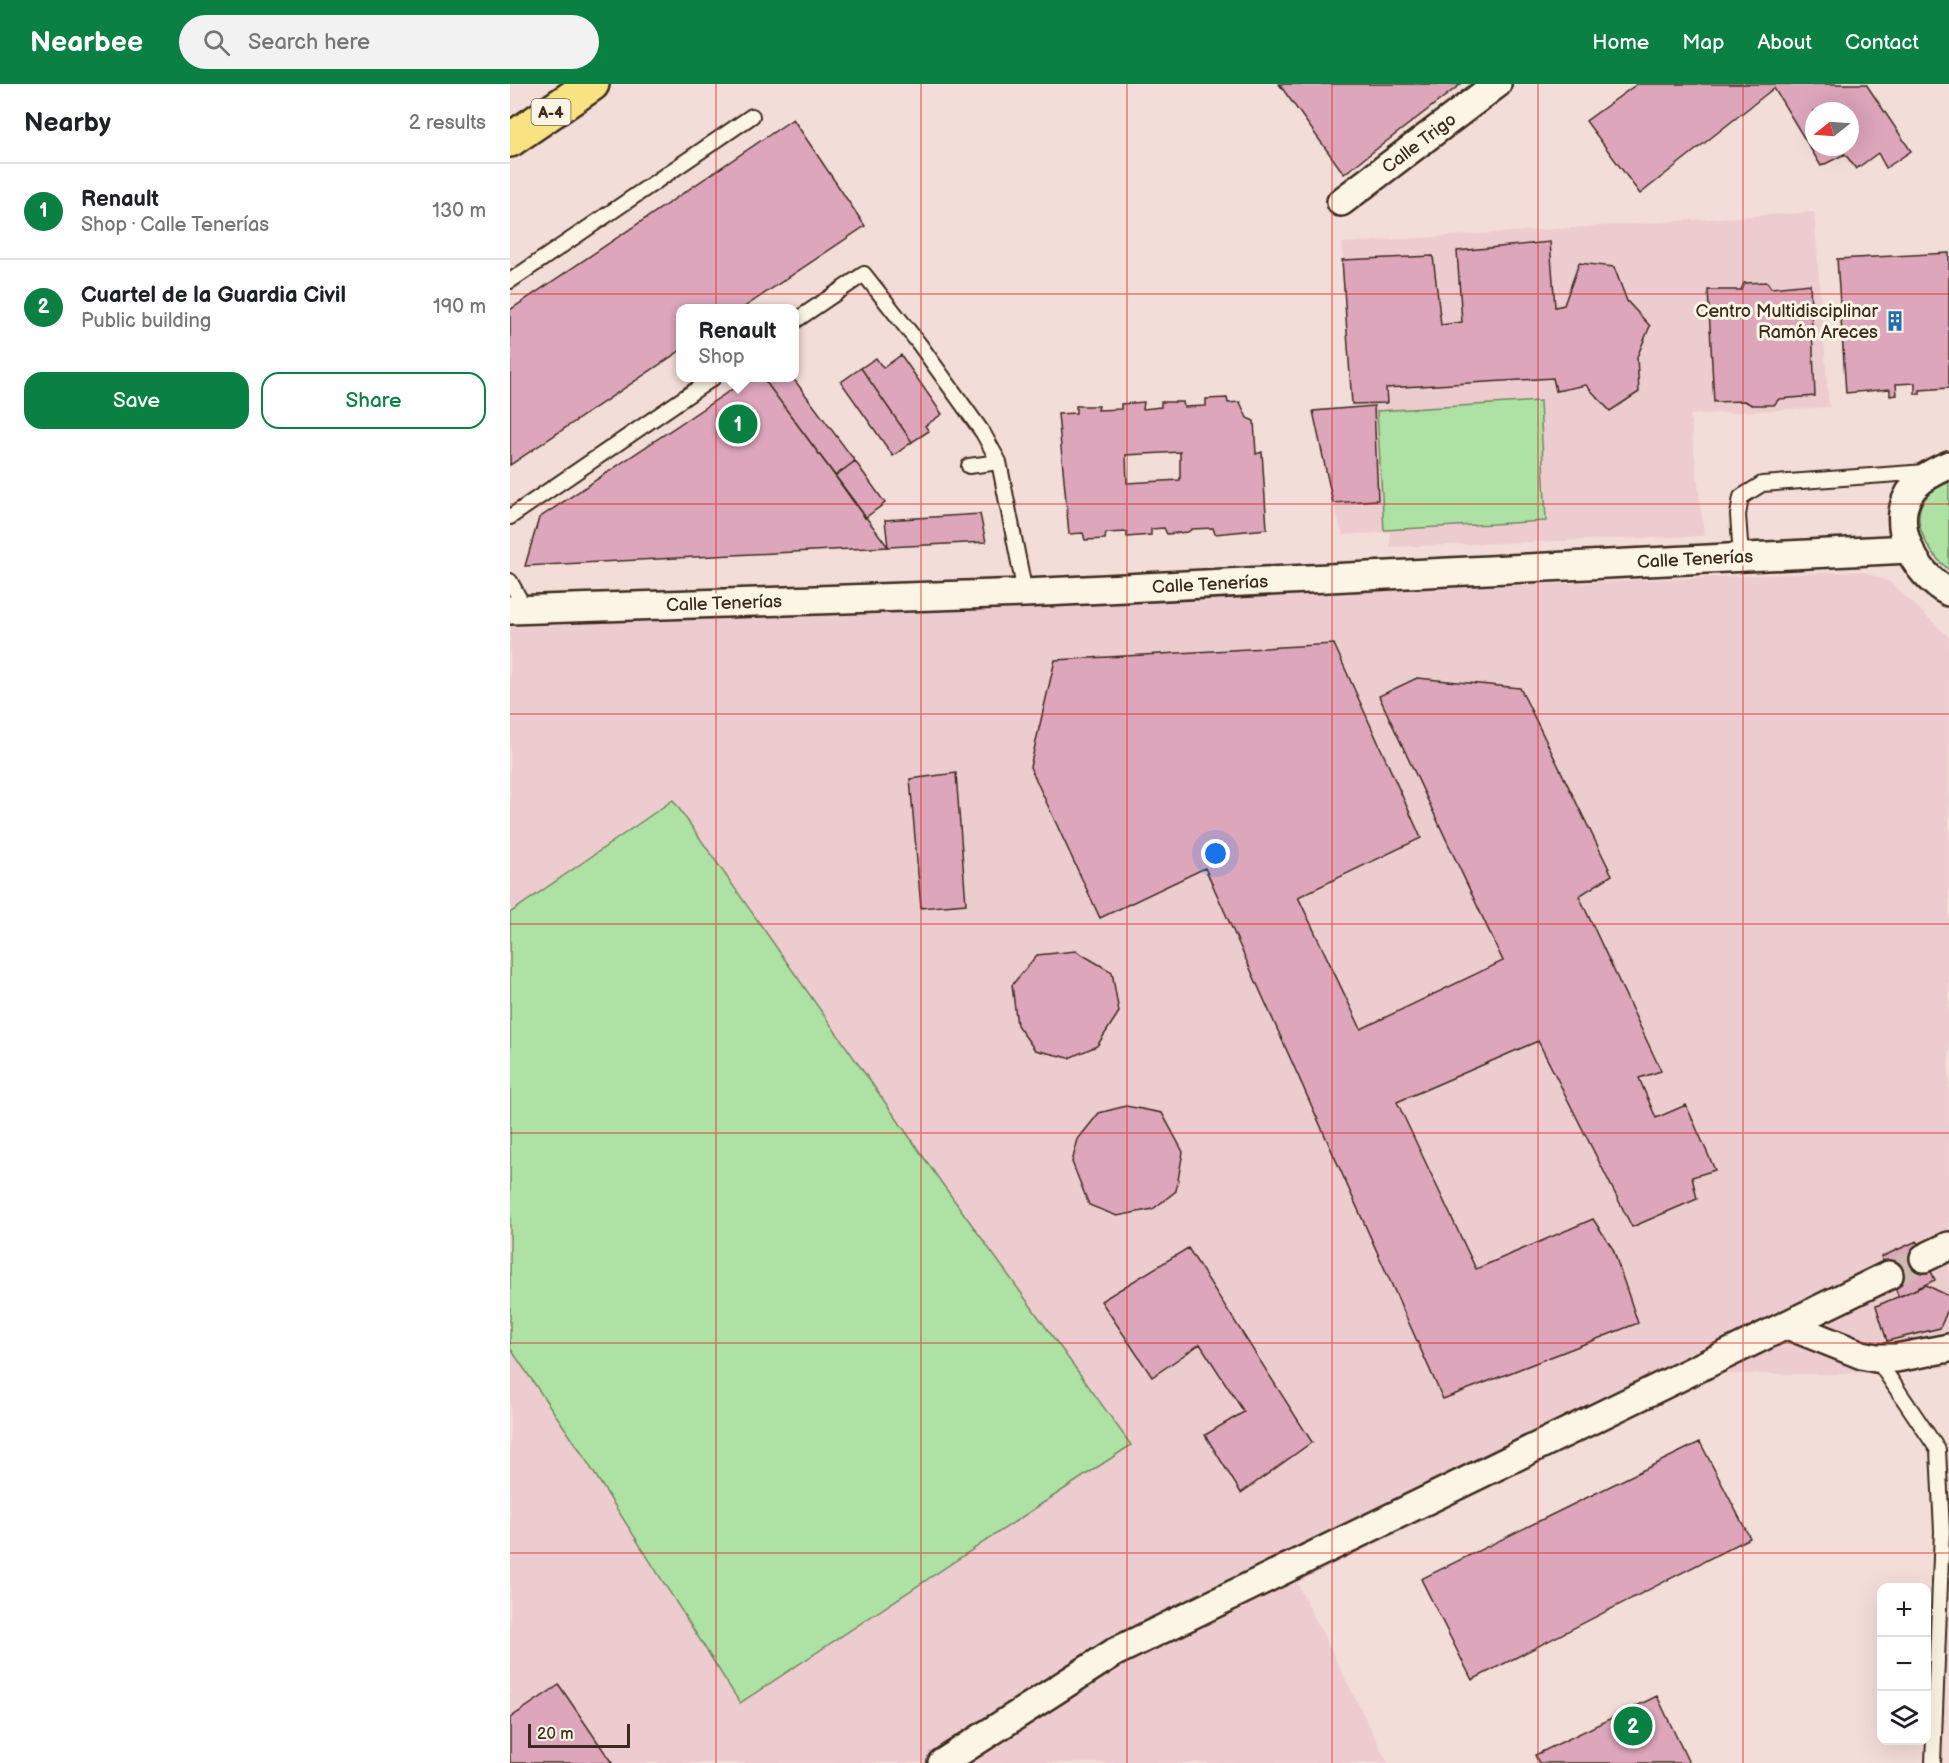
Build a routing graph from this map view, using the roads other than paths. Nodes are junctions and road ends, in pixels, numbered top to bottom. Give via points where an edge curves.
1 (592, 84) edge
2 (1497, 84) edge
3 (753, 116) dead end
4 (510, 140) edge
5 (1341, 202) dead end
6 (510, 281) edge
7 (799, 318) edge
8 (707, 382) edge
9 (999, 462) junction
10 (969, 465) dead end
11 (1942, 468) edge
12 (510, 516) edge
13 (1909, 549) junction
14 (1741, 556) junction
15 (510, 581) edge
16 (1947, 592) edge
17 (1024, 594) junction
18 (517, 609) edge
19 (1949, 1246) edge
20 (1924, 1258) tunnel mouth
21 (1889, 1275) tunnel mouth
22 (1787, 1325) junction
23 (1949, 1348) edge
24 (1876, 1358) junction
25 (942, 1763) edge
26 (1933, 1763) edge

1 - 4 highway, A-4
2 - 5 street, Calle Trigo
3 - 6 lane
7 - 9 lane via 864,274 927,355
8 - 12 lane
9 - 10 lane
9 - 17 lane
11 - 13 street via 1915,486 1907,497 1902,512
11 - 14 lane via 1761,484 1741,497
13 - 14 street, Calle Tenerías
13 - 16 street via 1927,574
14 - 17 street, Calle Tenerías
15 - 18 lane
17 - 18 street, Calle Tenerías
19 - 20 street
21 - 22 street
22 - 24 street
22 - 25 street via 1115,1652
23 - 24 street
24 - 26 lane via 1938,1450 1942,1531

